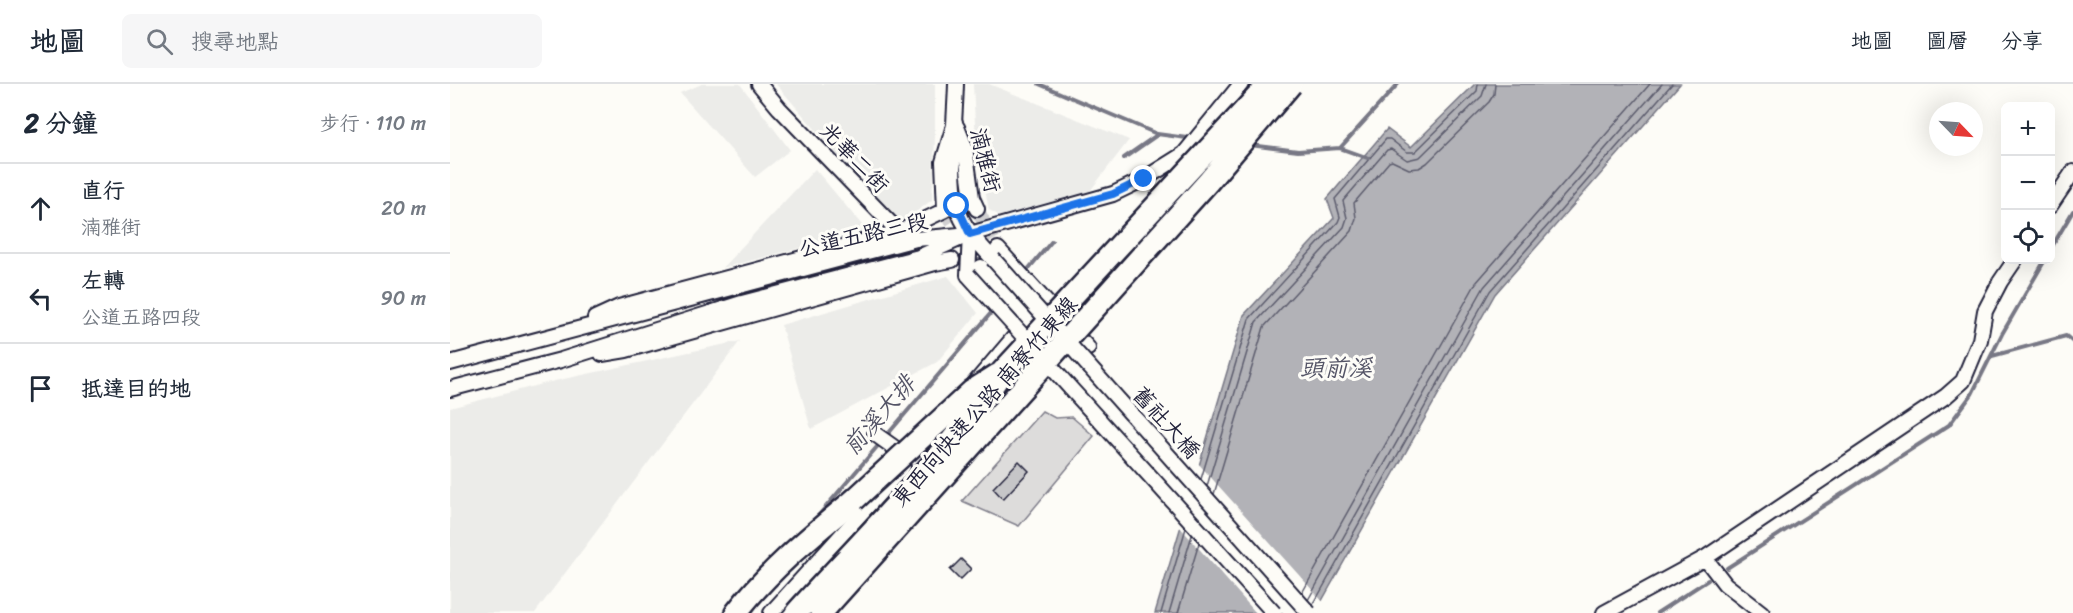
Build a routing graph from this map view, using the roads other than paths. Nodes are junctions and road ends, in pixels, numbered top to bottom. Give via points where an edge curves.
1 (759, 84) edge
2 (956, 84) edge
3 (1241, 84) edge
4 (1269, 84) edge
5 (1291, 84) edge
6 (955, 122) junction
7 (2073, 172) edge
8 (2055, 199) edge
9 (977, 209) tunnel mouth
10 (945, 210) joint
11 (898, 232) junction
12 (970, 234) junction
13 (991, 258) junction
14 (952, 260) dead end
15 (2012, 264) edge
16 (1045, 301) junction
17 (1029, 321) junction
18 (560, 333) junction
19 (1088, 348) dead end
20 (561, 360) junction
21 (450, 363) edge
22 (1002, 372) junction
23 (450, 389) edge
24 (937, 427) junction
25 (875, 435) dead end
26 (899, 451) junction
27 (881, 492) junction
28 (1705, 558) junction
29 (736, 613) edge
30 (771, 613) edge
31 (796, 613) edge
32 (821, 613) edge
33 (1274, 613) edge
34 (1309, 613) edge
35 (1604, 613) edge
36 (1762, 613) edge

1 - 11 street, 光華二街
2 - 6 street, 湳雅街
3 - 12 street via 1184,154 1144,179 1113,194
4 - 22 highway, 東西向快速公路 南寮竹東線, bridge
5 - 32 highway, 東西向快速公路 南寮竹東線, bridge via 1200,191
6 - 9 street, 湳雅街 via 965,147
6 - 10 street, 湳雅街 via 943,162
6 - 12 street, 湳雅街 via 957,206
7 - 8 street
10 - 11 street, 公道五路三段
11 - 18 street, 公道五路三段 via 619,307
12 - 13 street, 湳雅街
12 - 18 street, 公道五路三段 via 916,239
12 - 20 street, 公道五路三段 via 919,257 742,303
12 - 33 street, 湳雅街, bridge via 968,275
13 - 16 street, 湳雅街 via 1015,270
13 - 17 street, 湳雅街 via 996,286
13 - 34 street, 舊社大橋, bridge
14 - 20 street, 公道五路三段 via 626,350
15 - 28 street via 1985,311 1980,340 1963,381
16 - 17 street
16 - 19 street, 湳雅街
17 - 24 street
18 - 21 street, 公道五路三段
20 - 23 street, 公道五路三段
22 - 29 highway, bridge via 972,391 802,544
22 - 31 highway, 東西向快速公路 南寮竹東線, bridge via 976,411
24 - 26 street
24 - 27 street
25 - 26 street
26 - 27 street
27 - 30 street
28 - 35 street
28 - 36 street via 1725,584

